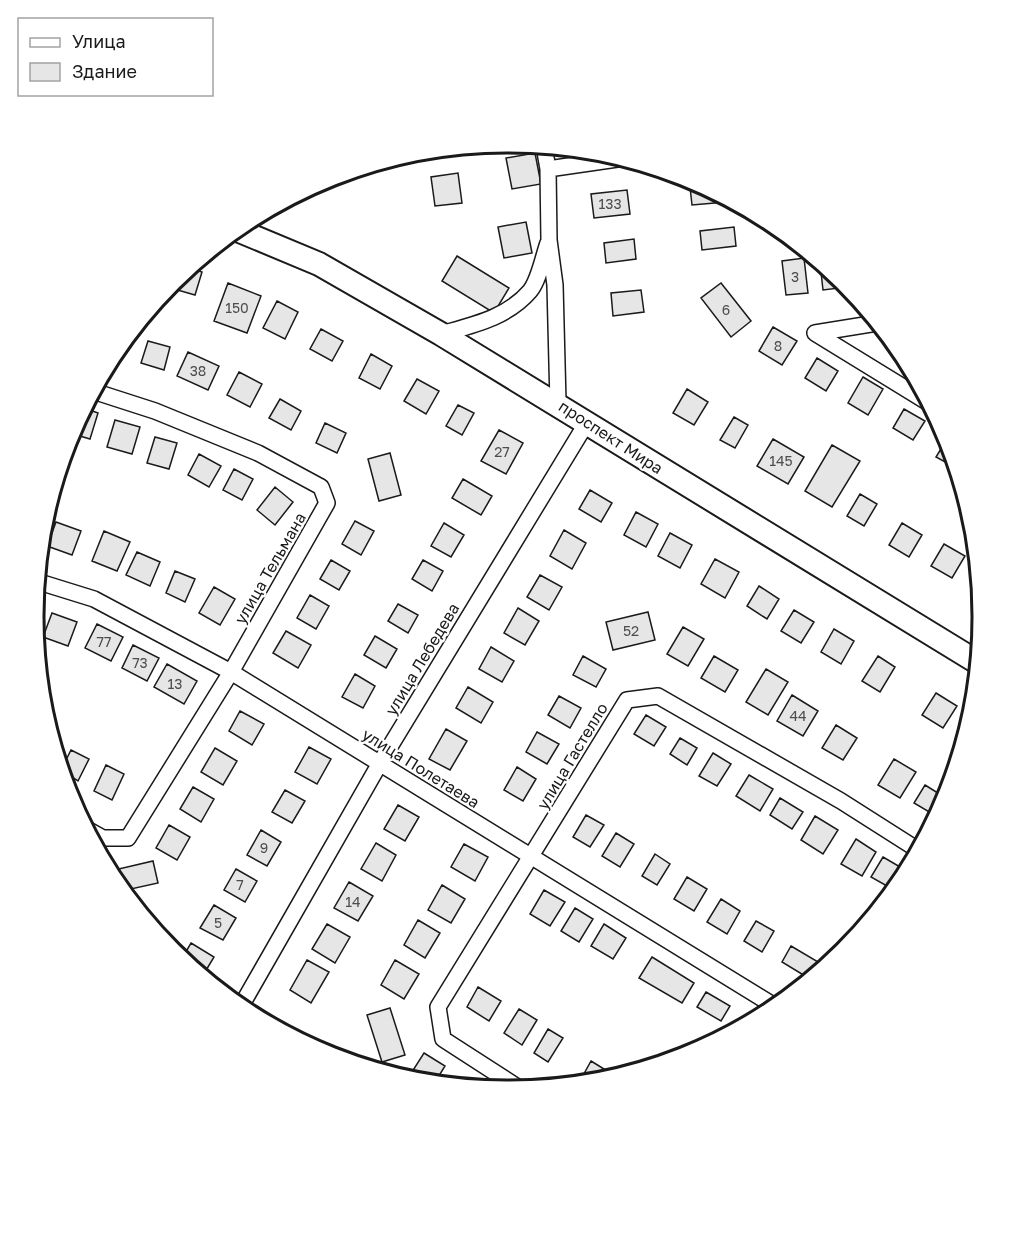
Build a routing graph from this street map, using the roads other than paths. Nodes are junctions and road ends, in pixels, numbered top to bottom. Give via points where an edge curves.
1 (545, 154) edge
2 (600, 161) edge
3 (548, 169) junction
4 (246, 234) edge
5 (549, 240) junction
6 (868, 324) edge
7 (441, 334) junction
8 (101, 393) edge
9 (915, 394) edge
10 (558, 403) junction
11 (586, 424) junction
12 (44, 584) edge
13 (970, 657) edge
14 (231, 672) junction
15 (380, 763) junction
16 (99, 836) edge
17 (911, 846) edge
18 (531, 858) junction
19 (245, 999) edge
20 (766, 1001) edge
21 (507, 1080) edge

1 - 3 street
2 - 3 street
3 - 5 street
4 - 7 main road, проспект Мира via 318,264
5 - 7 street via 531,291 485,322
5 - 10 street via 555,285
6 - 9 street via 815,333
7 - 10 main road, проспект Мира
8 - 14 street, улица Тельмана via 156,411 258,453 321,487 327,503
10 - 11 main road, проспект Мира
11 - 13 main road, проспект Мира
11 - 15 street, улица Лебедева
12 - 14 street, улица Полетаева via 94,599
14 - 15 street, улица Полетаева
14 - 16 street, улица Тельмана via 128,838
15 - 18 street, улица Полетаева
15 - 19 street, улица Лебедева
17 - 18 street, улица Гастелло via 658,696 627,700
18 - 20 street, улица Полетаева
18 - 21 street, улица Гастелло via 438,1007 443,1039

